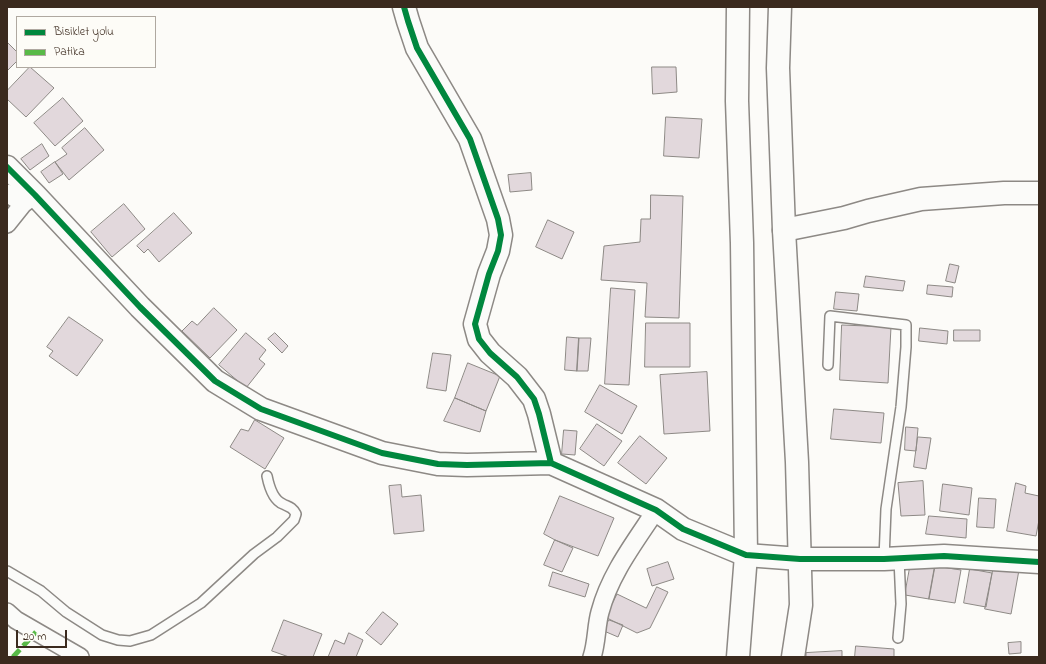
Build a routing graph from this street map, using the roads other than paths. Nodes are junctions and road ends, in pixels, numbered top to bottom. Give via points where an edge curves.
1 (404, 7) edge
2 (738, 7) edge
3 (780, 7) edge
4 (7, 167) edge
5 (7, 192) edge
6 (1039, 193) edge
7 (29, 199) junction
8 (7, 224) edge
9 (784, 230) junction
10 (828, 365) dead end
11 (551, 463) junction
12 (267, 476) dead end
13 (656, 510) junction
14 (746, 555) junction
15 (800, 559) junction
16 (892, 559) junction
17 (1039, 562) edge
18 (7, 571) edge
19 (7, 612) edge
20 (898, 638) dead end
21 (80, 657) edge
22 (592, 657) edge
23 (738, 657) edge
24 (793, 657) edge

1 - 11 main road via 417,48 470,139 498,219 498,251 475,324 479,338 490,353 517,376 534,399
2 - 14 main road via 737,101 742,243
3 - 9 main road via 778,68
4 - 7 main road
5 - 7 street
6 - 9 main road via 1004,193 921,200
7 - 8 street
7 - 11 main road via 216,381 261,409 382,452 438,464
9 - 15 main road
10 - 16 lane via 830,316 906,325 902,407 886,509
11 - 13 main road
12 - 18 lane via 274,495 281,504 292,508 296,514 294,520 277,538 254,554 201,603 151,635 130,640 102,636 66,612 41,591
13 - 14 main road via 683,529
13 - 22 street via 609,585 600,612
14 - 15 main road
14 - 23 main road
15 - 16 main road
15 - 24 main road via 801,605
16 - 17 main road via 944,556
16 - 20 lane via 901,604
19 - 21 street via 22,624

